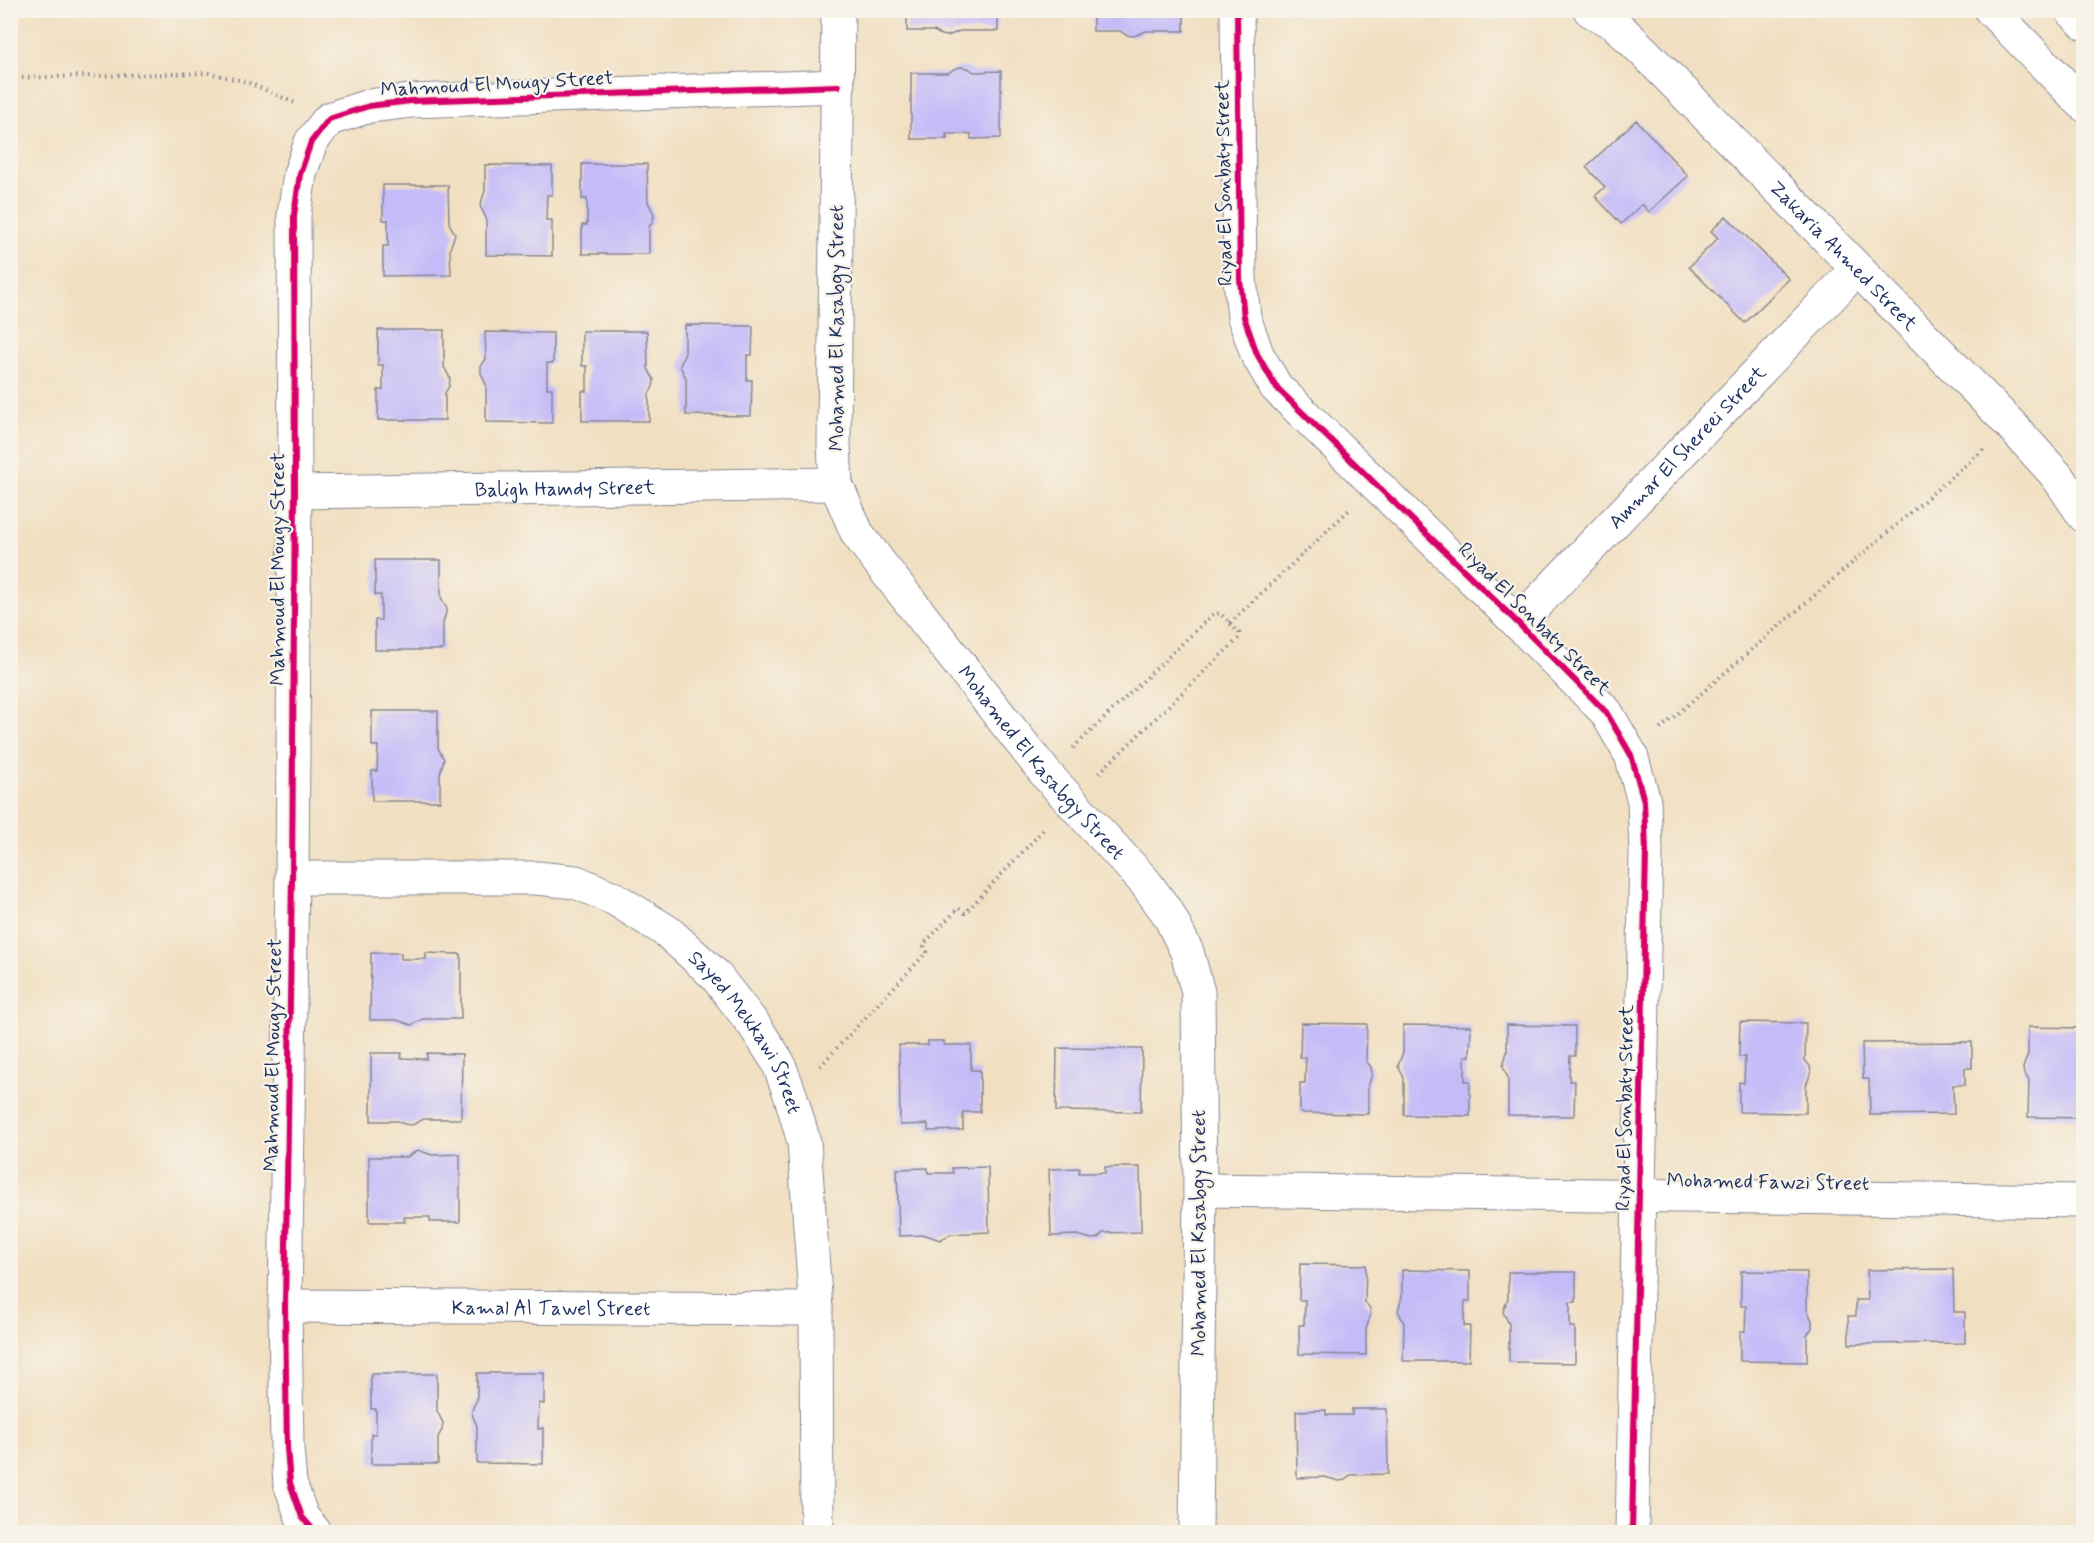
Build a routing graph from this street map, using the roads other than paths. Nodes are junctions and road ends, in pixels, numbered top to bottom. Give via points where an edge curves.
1 (838, 10) edge
2 (1237, 10) edge
3 (1590, 10) edge
4 (1991, 10) edge
5 (2071, 10) edge
6 (2084, 23) edge
7 (838, 86) junction
8 (2084, 105) edge
9 (1857, 269) junction
10 (836, 484) junction
11 (294, 492) junction
12 (2084, 516) edge
13 (1518, 623) junction
14 (292, 878) junction
15 (1200, 1190) junction
16 (1638, 1196) junction
17 (2084, 1201) edge
18 (285, 1306) junction
19 (816, 1309) junction
20 (315, 1533) edge
21 (817, 1533) edge
22 (1196, 1533) edge
23 (1632, 1533) edge

1 - 7 street, Mohamed El Kasabgy Street
2 - 13 street, Riyad El Sonbaty Street via 1240,279 1244,317 1257,354 1276,387
3 - 9 street, Zakaria Ahmed Street via 1615,24 1644,52
4 - 8 street
5 - 6 street
7 - 10 street, Mohamed El Kasabgy Street
7 - 11 street, Mahmoud El Mougy Street via 411,100 369,106 329,119 311,142 300,174 294,215
9 - 12 street, Zakaria Ahmed Street via 2011,425 2057,476
9 - 13 street, Ammar El Shereei Street
10 - 11 street, Baligh Hamdy Street
10 - 15 street, Mohamed El Kasabgy Street via 857,533 1046,774 1145,882 1169,915 1187,952 1198,992
11 - 14 street, Mahmoud El Mougy Street
13 - 16 street, Riyad El Sonbaty Street via 1606,712 1630,755 1644,801
14 - 18 street, Mahmoud El Mougy Street
14 - 19 street, Sayed Mekkawi Street via 537,878 576,882 615,899 668,932 716,975 778,1062 804,1142
15 - 16 street, Mohamed Fawzi Street
15 - 22 street, Mohamed El Kasabgy Street
16 - 17 street, Mohamed Fawzi Street
16 - 23 street, Riyad El Sonbaty Street
18 - 19 street, Kamal Al Tawel Street
18 - 20 street, Mahmoud El Mougy Street via 290,1482 302,1517
19 - 21 street, Sayed Mekkawi Street

